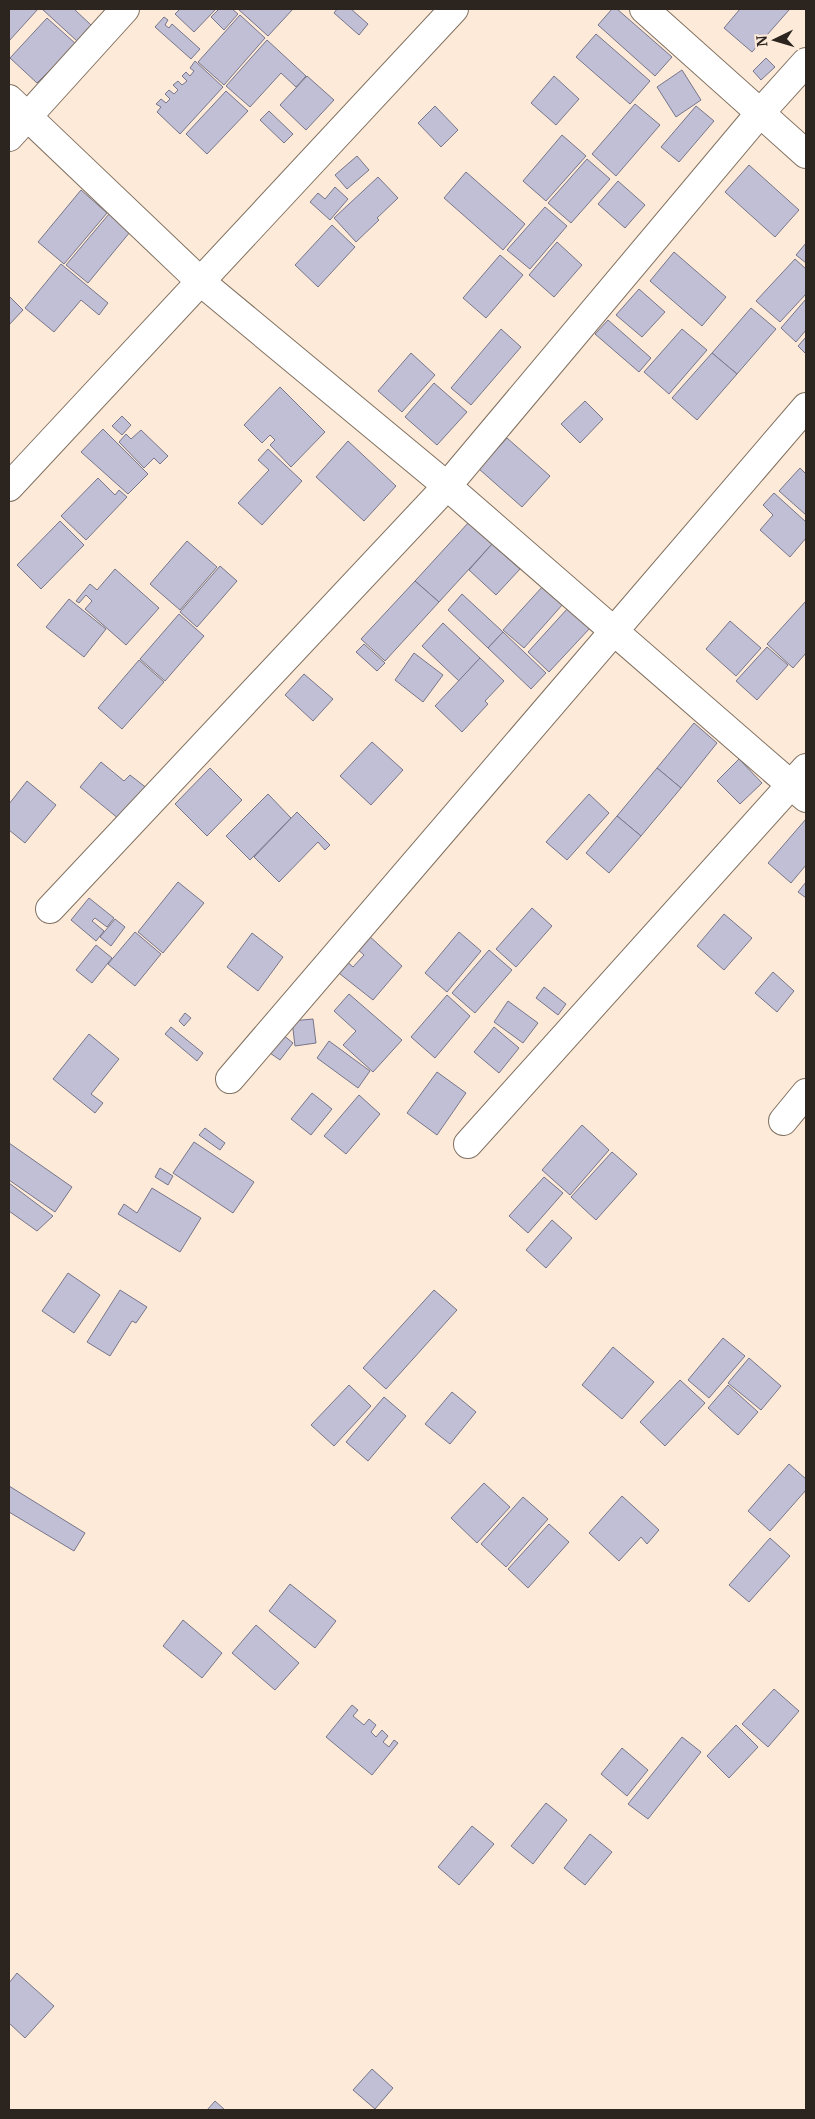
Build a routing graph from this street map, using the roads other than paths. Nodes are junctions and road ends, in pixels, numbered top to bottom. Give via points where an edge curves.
1 (125, 9) edge
2 (454, 9) edge
3 (644, 9) edge
4 (806, 62) edge
5 (18, 108) edge
6 (760, 113) junction
7 (9, 137) edge
8 (806, 154) edge
9 (201, 282) junction
10 (806, 407) edge
11 (447, 486) junction
12 (9, 487) edge
13 (612, 631) junction
14 (801, 784) edge
15 (50, 909) dead end
16 (230, 1079) dead end
17 (806, 1093) edge
18 (783, 1121) dead end
19 (468, 1144) dead end

1 - 5 street
2 - 9 street
3 - 6 street
4 - 6 street
5 - 7 street
5 - 9 street
6 - 8 street
6 - 11 street
9 - 11 street
9 - 12 street
10 - 13 street
11 - 13 street
11 - 15 street
13 - 14 street
13 - 16 street
14 - 19 street
17 - 18 street

